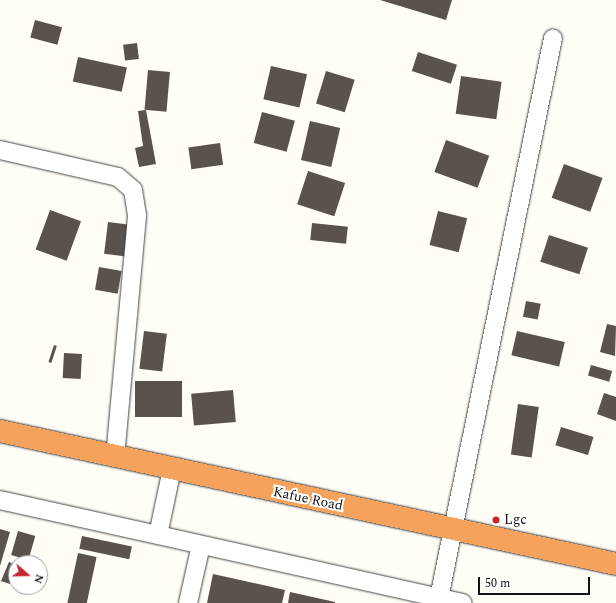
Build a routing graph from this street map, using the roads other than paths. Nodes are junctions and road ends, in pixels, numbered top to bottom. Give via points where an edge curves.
1 (553, 38) dead end
2 (0, 150) edge
3 (0, 431) edge
4 (115, 456) junction
5 (172, 469) junction
6 (0, 500) edge
7 (453, 530) junction
8 (158, 535) junction
9 (201, 545) junction
10 (616, 564) edge
11 (439, 598) junction
12 (188, 603) edge
13 (462, 603) edge

1 - 7 street
2 - 4 street via 118,177 133,190 137,216
3 - 4 highway, Kafue Road
4 - 5 highway, Kafue Road
5 - 7 highway, Kafue Road
5 - 8 street
6 - 8 street
7 - 10 highway, Kafue Road
7 - 11 street
8 - 9 street
9 - 11 street
9 - 12 street
11 - 13 street

